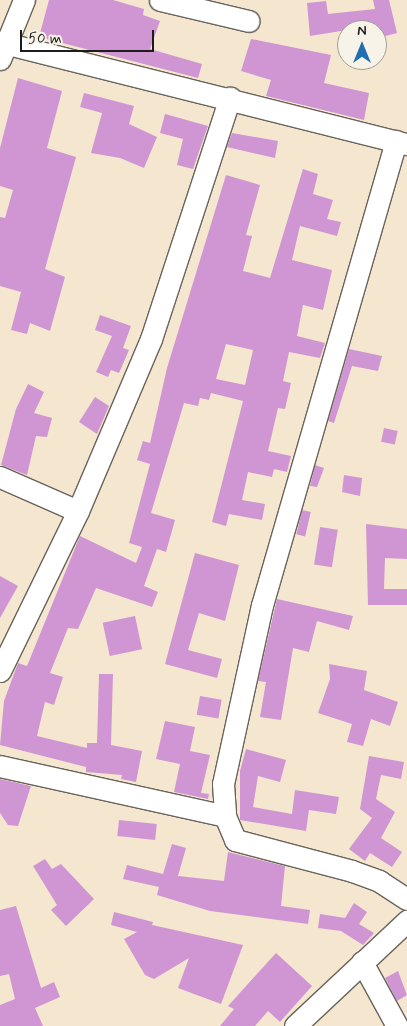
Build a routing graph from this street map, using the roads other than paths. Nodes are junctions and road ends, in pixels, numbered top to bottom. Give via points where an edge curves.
1 (24, 0) edge
2 (160, 0) edge
3 (249, 21) dead end
4 (1, 48) edge
5 (230, 98) junction
6 (402, 142) edge
7 (0, 477) edge
8 (78, 511) junction
9 (0, 671) edge
10 (0, 766) edge
11 (225, 816) junction
12 (407, 899) edge
13 (407, 921) edge
14 (362, 962) junction
15 (294, 1026) edge
16 (397, 1026) edge

1 - 4 street
2 - 3 street
4 - 5 street
5 - 6 street
5 - 8 street via 150,339
6 - 11 street via 262,605 223,784
7 - 8 street
8 - 9 street
10 - 11 street
11 - 12 street via 235,840 252,848 352,871 379,881
13 - 14 street
14 - 15 street
14 - 16 street

